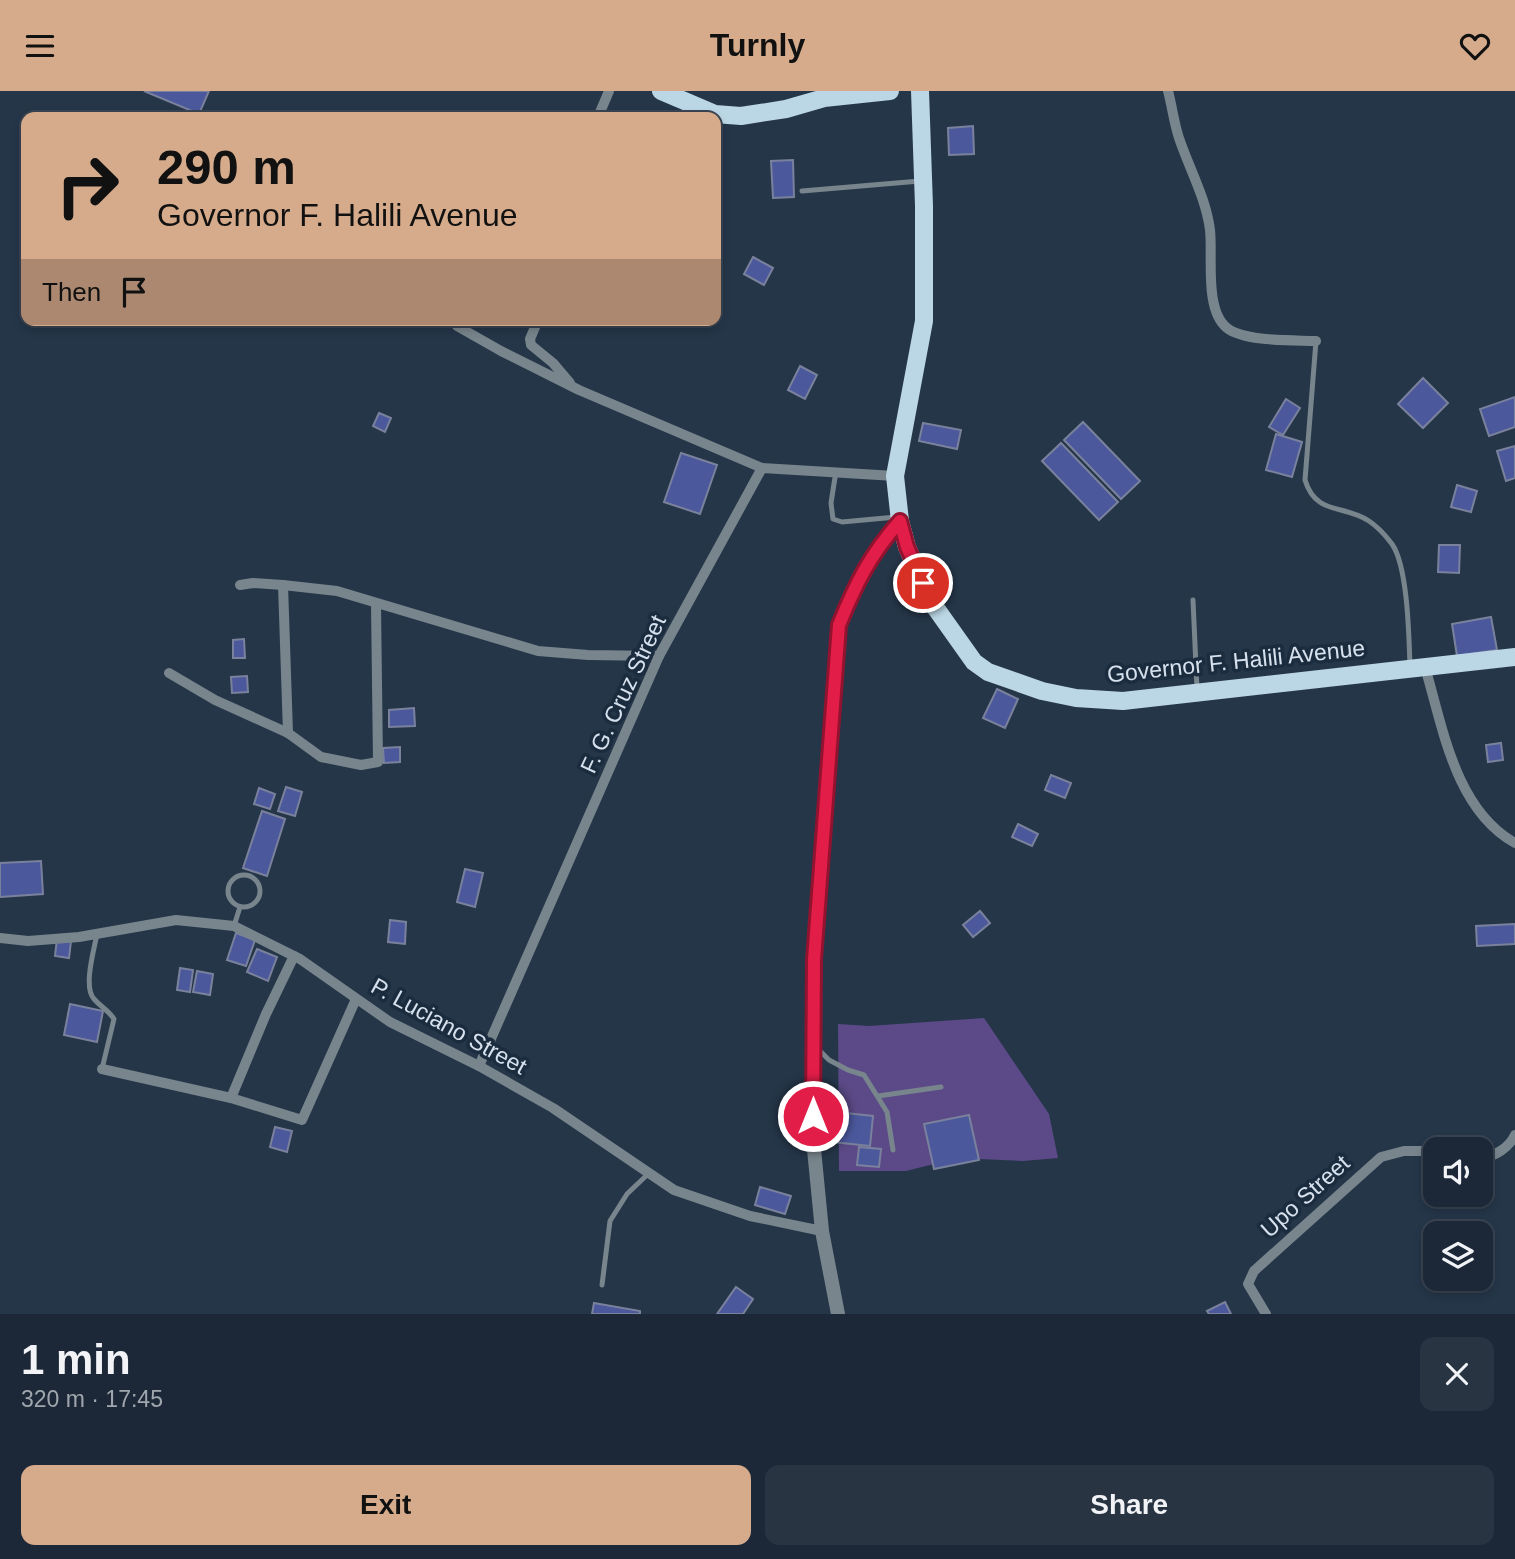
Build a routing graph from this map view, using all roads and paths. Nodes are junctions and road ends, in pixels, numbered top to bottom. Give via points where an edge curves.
1 (609, 91) edge
2 (661, 91) edge
3 (890, 91) edge
4 (920, 91) edge
5 (1168, 91) edge
6 (861, 92) edge
7 (600, 112) edge
8 (710, 112) edge
9 (721, 114) edge
10 (923, 181) junction
11 (802, 191) dead end
12 (457, 326) dead end
13 (535, 326) edge
14 (1316, 341) joint
15 (572, 385) junction
16 (762, 468) junction
17 (836, 471) junction
18 (895, 476) junction
19 (900, 519) junction
20 (283, 585) junction
21 (240, 586) dead end
22 (1194, 600) dead end
23 (376, 605) junction
24 (659, 656) junction
25 (1515, 657) edge
26 (1418, 667) junction
27 (169, 673) dead end
28 (1197, 693) junction
29 (288, 733) junction
30 (1515, 843) edge
31 (240, 907) junction
32 (234, 926) junction
33 (97, 934) junction
34 (0, 938) edge
35 (294, 956) junction
36 (356, 999) junction
37 (813, 1045) junction
38 (479, 1066) junction
39 (102, 1069) joint
40 (941, 1087) dead end
41 (877, 1095) junction
42 (231, 1098) junction
43 (1515, 1135) edge
44 (893, 1150) dead end
45 (1423, 1151) edge
46 (1493, 1155) edge
47 (648, 1174) junction
48 (822, 1231) junction
49 (602, 1285) dead end
50 (838, 1314) edge
51 (1266, 1314) edge

1 - 7 street
2 - 8 main road
3 - 6 main road
4 - 10 main road, Governor F. Halili Avenue
5 - 14 street via 1178,136 1210,229 1216,312 1226,327 1241,334
6 - 9 main road via 786,109
10 - 11 lane
10 - 18 main road, Governor F. Halili Avenue via 924,321
12 - 15 street
13 - 15 street via 531,345
14 - 26 lane via 1305,480 1309,494 1324,506 1368,520 1394,546
15 - 16 street
16 - 17 street
16 - 24 street, F. G. Cruz Street
17 - 18 street
17 - 19 lane via 833,519
18 - 19 main road, Governor F. Halili Avenue
19 - 28 main road, Governor F. Halili Avenue via 930,600 974,662 988,672 1076,698 1123,701
19 - 37 street via 855,583 839,625 814,960
20 - 21 street
20 - 23 street via 337,591
20 - 29 street
22 - 28 lane
23 - 24 street via 538,651
23 - 29 street via 378,762 361,765 321,757
24 - 38 street, F. G. Cruz Street
25 - 26 main road, Governor F. Halili Avenue
26 - 28 main road, Governor F. Halili Avenue
26 - 30 street via 1471,801 1499,834
27 - 29 street
31 - 31 lane via 251,906 259,897 260,886 253,876 231,879 230,901
31 - 32 lane
32 - 33 street, P. Luciano Street via 176,920
32 - 35 street, P. Luciano Street
33 - 34 street, P. Luciano Street via 28,941
33 - 39 lane via 88,989 114,1019
35 - 36 street, P. Luciano Street
35 - 42 street
36 - 38 street, P. Luciano Street via 390,1022
36 - 42 street via 302,1120
37 - 41 lane via 829,1060 864,1075
37 - 48 street via 813,1139
38 - 47 street, P. Luciano Street via 554,1108
39 - 42 street
40 - 41 lane
41 - 44 lane via 887,1112
43 - 46 street
45 - 51 street, Upo Street via 1381,1157 1254,1271 1248,1284
47 - 48 street, P. Luciano Street via 674,1190 737,1212
47 - 49 lane via 627,1194 610,1221
48 - 50 street

